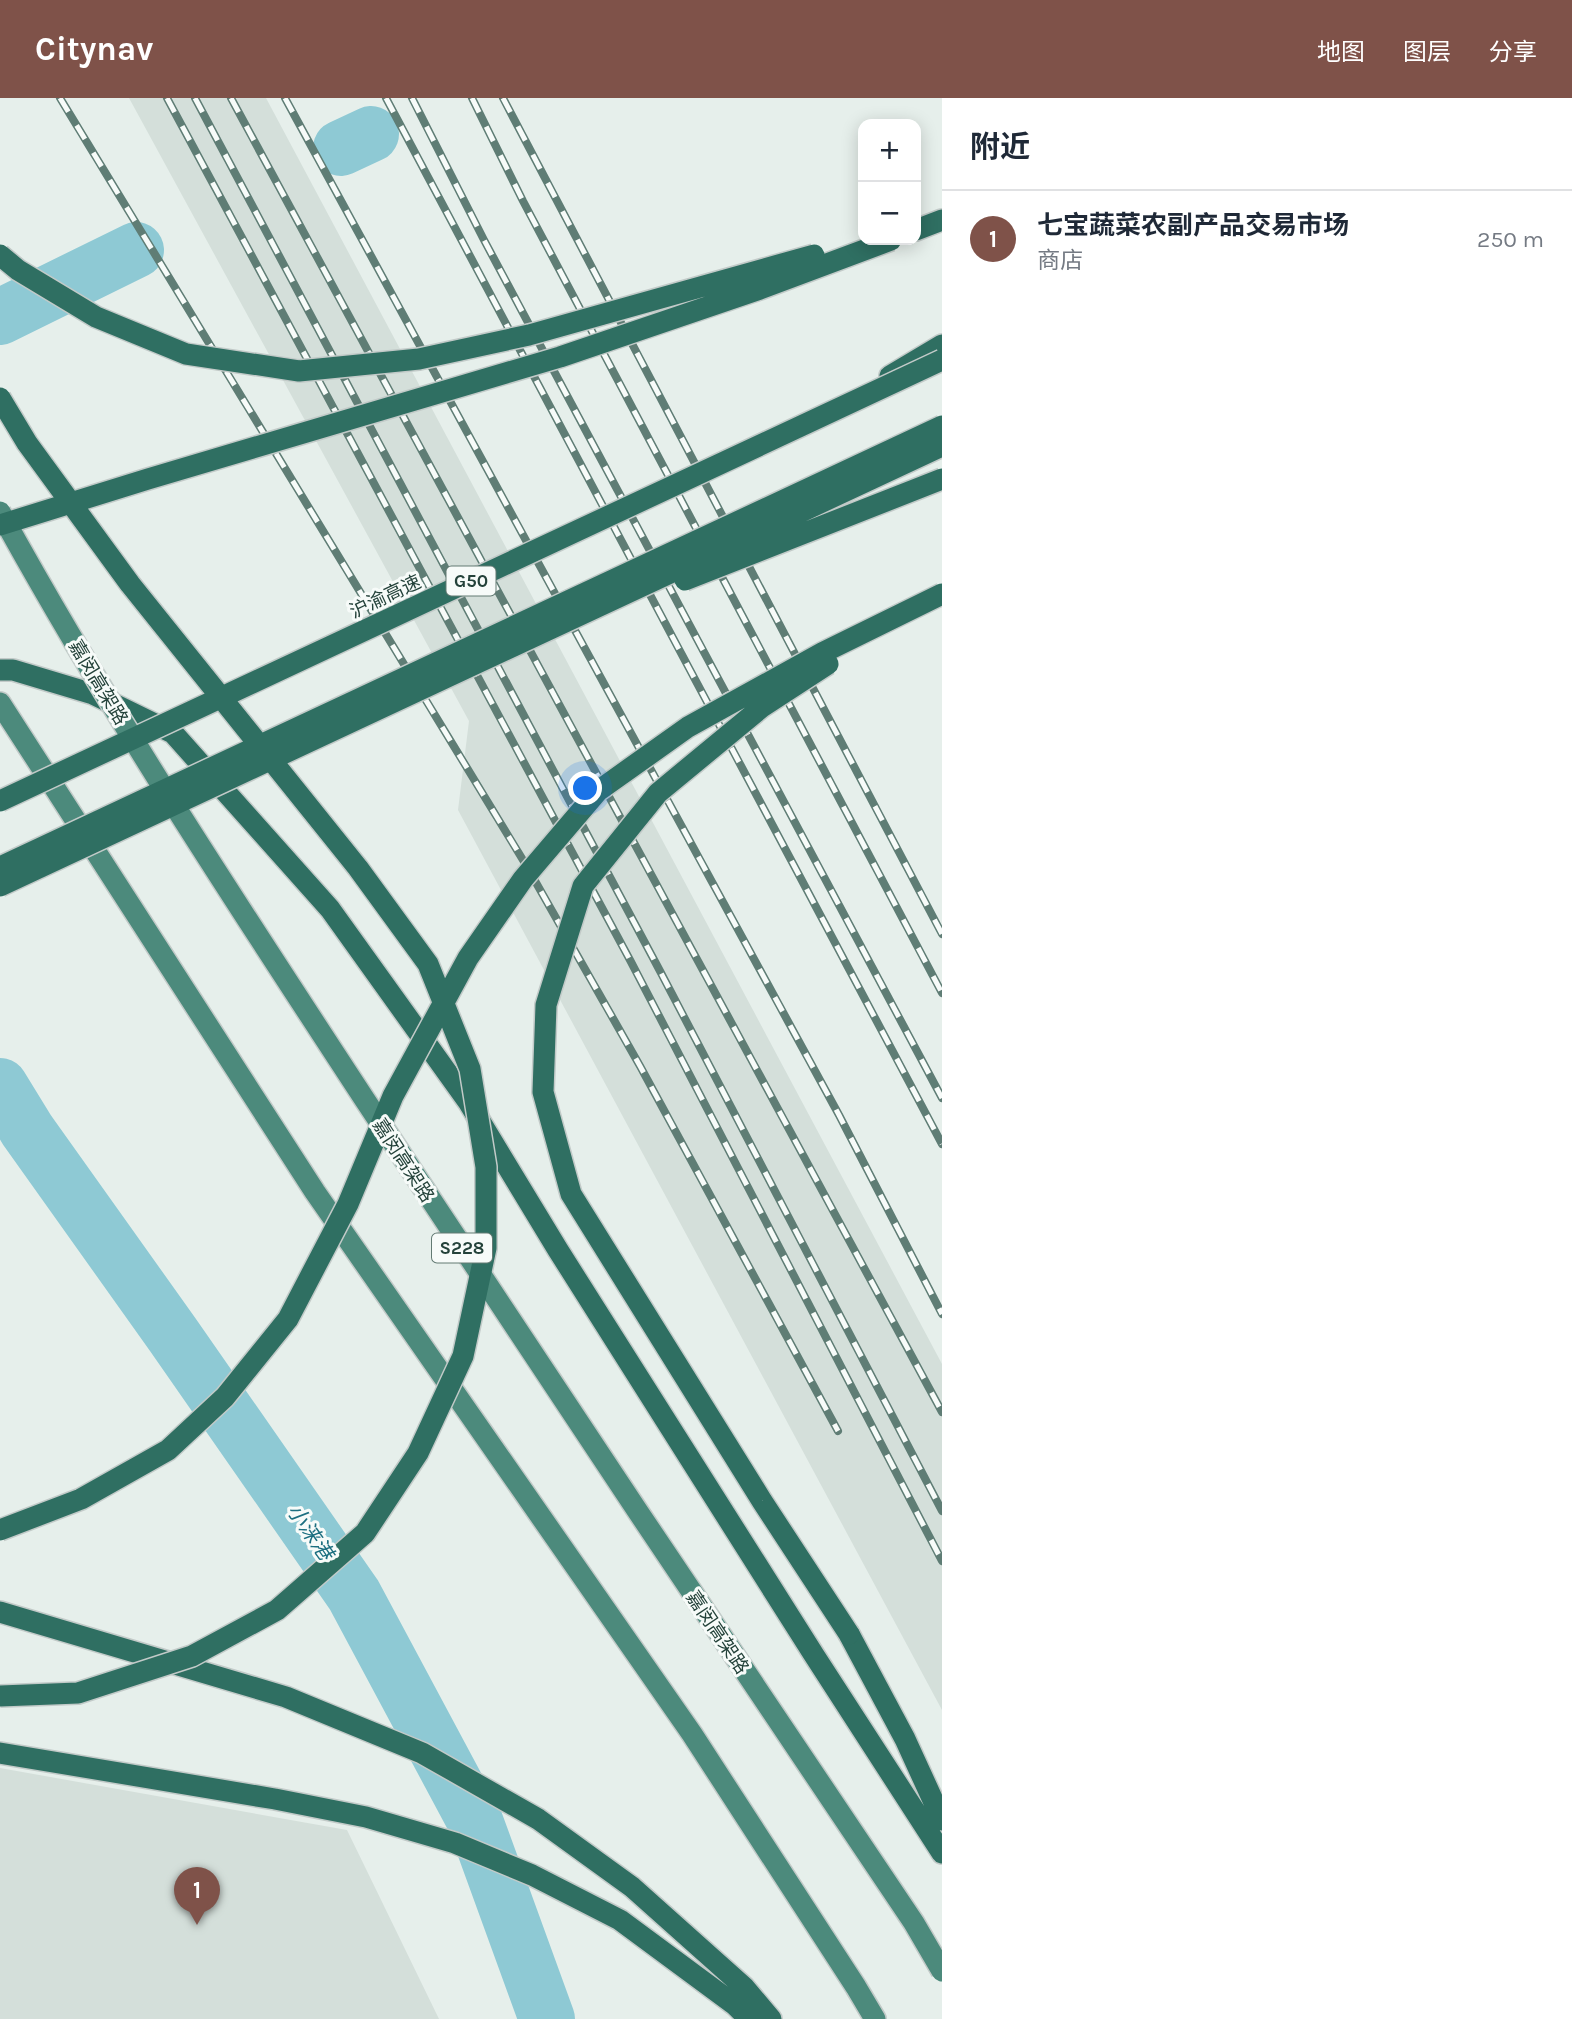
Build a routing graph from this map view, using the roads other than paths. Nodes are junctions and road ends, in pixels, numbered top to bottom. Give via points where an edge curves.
1 (942, 214) edge
2 (921, 220) edge
3 (942, 220) edge
4 (921, 228) edge
5 (858, 241) edge
6 (878, 245) edge
7 (0, 255) edge
8 (942, 345) edge
9 (942, 360) edge
10 (0, 398) edge
11 (827, 414) junction
12 (942, 426) edge
13 (942, 446) edge
14 (942, 479) edge
15 (0, 512) edge
16 (0, 525) edge
17 (942, 595) edge
18 (498, 654) junction
19 (0, 670) edge
20 (0, 703) edge
21 (0, 801) edge
22 (0, 867) edge
23 (0, 886) edge
24 (0, 1530) edge
25 (0, 1612) edge
26 (0, 1696) edge
27 (0, 1753) edge
28 (942, 1821) edge
29 (942, 1853) edge
30 (942, 1971) edge
31 (750, 2019) edge
32 (771, 2019) edge
33 (874, 2019) edge

1 - 2 highway
3 - 4 highway
5 - 7 highway, bridge via 529,335 419,359 299,371 186,354 96,317
6 - 16 highway, bridge via 560,357
8 - 11 highway, bridge
9 - 11 highway, 沪渝高速 / G50, bridge
10 - 26 highway, bridge via 27,443 130,584 358,868 428,964 470,1069 486,1167 486,1248 463,1356 418,1453 365,1533 277,1610 192,1656 78,1693
11 - 21 highway, 沪渝高速 / G50, bridge
12 - 22 highway, bridge
13 - 18 highway, bridge
14 - 18 highway, bridge
15 - 30 highway, 嘉闵高架路 / S228, bridge via 211,865
17 - 24 highway, bridge via 822,653 688,727 598,791 523,879 468,958 393,1096 348,1204 288,1319 225,1397 168,1450 81,1499
17 - 28 highway, bridge via 762,706 657,793 583,886 546,1005 543,1092 571,1194 849,1633 905,1738
18 - 23 highway, bridge
19 - 29 highway, bridge via 93,694 173,733 330,909 469,1103
20 - 33 highway, bridge via 315,1192 692,1734
25 - 32 highway, bridge via 286,1697 422,1753 538,1819 632,1887 744,1987
27 - 31 highway via 275,1799 366,1817 455,1843 532,1875 620,1920

